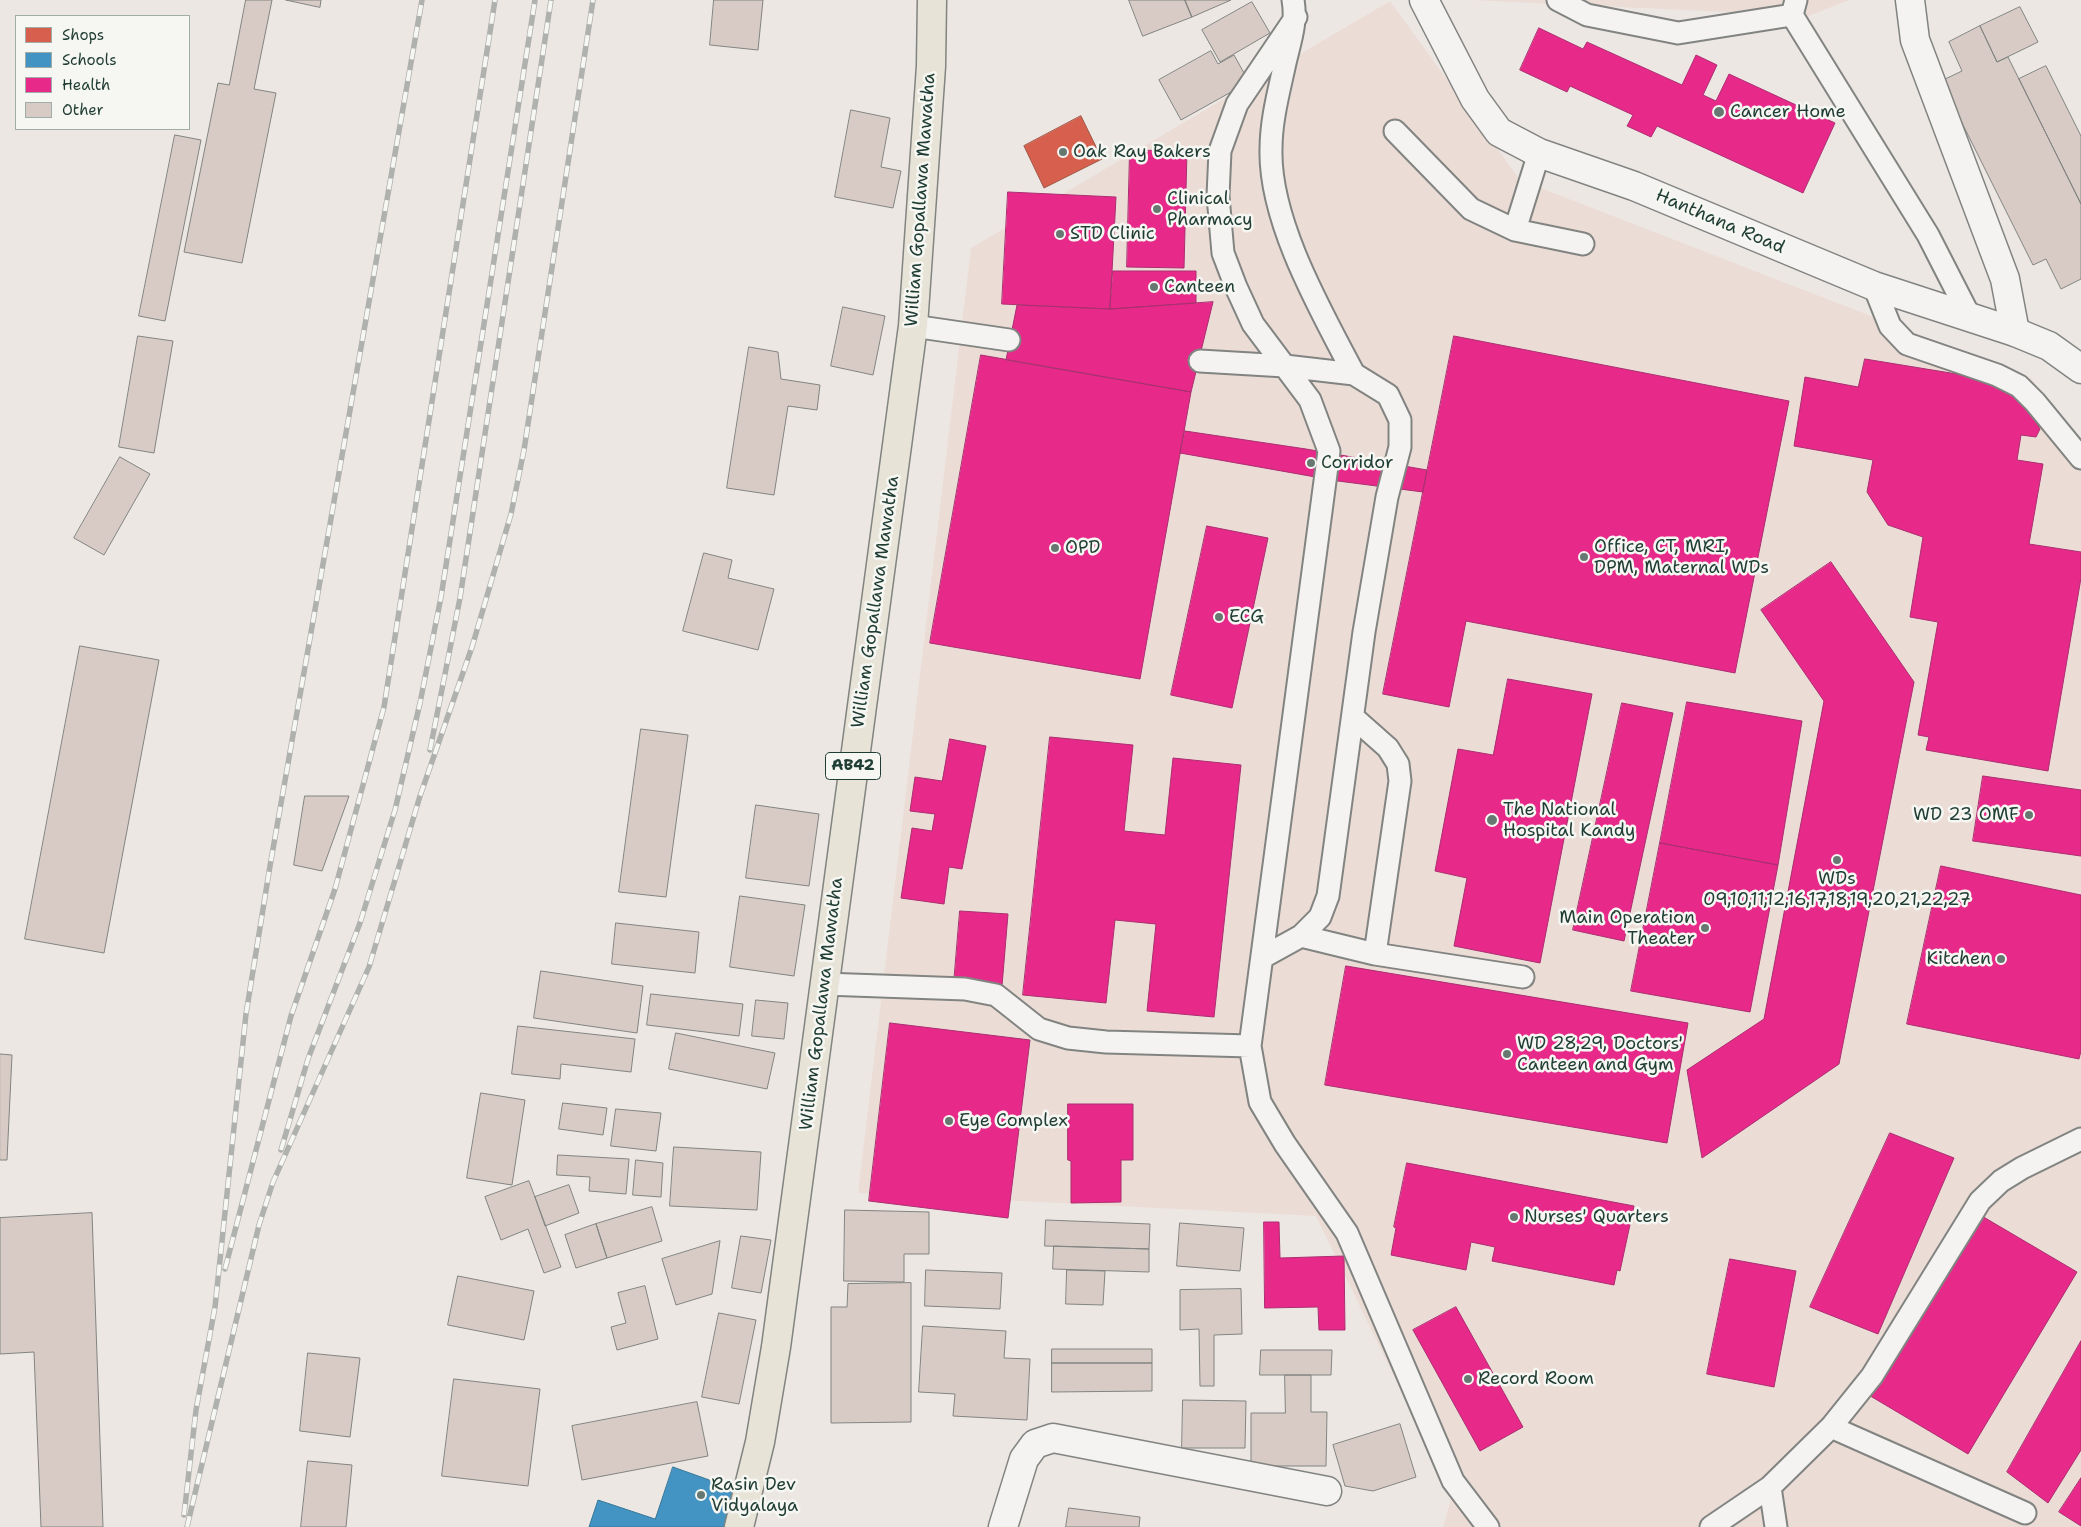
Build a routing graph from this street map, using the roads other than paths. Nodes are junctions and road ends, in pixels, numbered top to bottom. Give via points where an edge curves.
1 (932, 0) edge
2 (1424, 0) edge
3 (1558, 0) edge
4 (1910, 0) edge
5 (1794, 8) edge
6 (1295, 9) edge
7 (1394, 131) dead end
8 (1539, 153) junction
9 (1514, 230) junction
10 (1583, 244) dead end
11 (1874, 286) junction
12 (1970, 317) junction
13 (912, 326) junction
14 (2015, 332) junction
15 (1009, 340) dead end
16 (1200, 361) dead end
17 (1285, 366) junction
18 (2081, 369) edge
19 (1354, 374) junction
20 (2081, 458) edge
21 (1353, 716) junction
22 (1301, 936) junction
23 (1375, 954) junction
24 (1263, 957) junction
25 (1523, 977) dead end
26 (824, 984) junction
27 (1250, 1046) junction
28 (2081, 1139) edge
29 (1831, 1427) junction
30 (1770, 1487) junction
31 (1327, 1491) dead end
32 (2025, 1513) dead end
33 (739, 1527) edge
34 (1002, 1527) edge
35 (1488, 1527) edge
36 (1711, 1527) edge
37 (1776, 1527) edge

1 - 13 main road, William Gopallawa Mawatha / AB42 via 931,66
2 - 8 street, Hanthana Road via 1475,99 1499,132
3 - 5 lane via 1587,15 1678,33
4 - 14 street via 1915,40 2005,279
5 - 12 lane via 1928,235
6 - 17 lane via 1237,104 1220,151 1218,196 1223,253 1236,287 1253,324
6 - 19 lane via 1275,105 1270,150 1275,192 1289,239 1311,292
7 - 9 lane via 1471,208
8 - 9 lane
8 - 11 street, Hanthana Road via 1634,186
9 - 10 lane
11 - 12 street, Hanthana Road
11 - 20 lane via 1890,326 1906,344 1997,375 2019,386
12 - 14 street, Hanthana Road
13 - 15 lane
13 - 26 main road, William Gopallawa Mawatha / AB42
14 - 18 street, Hanthana Road via 2049,346
16 - 17 lane
17 - 19 lane
17 - 24 lane via 1310,400 1329,450
19 - 21 lane via 1388,395 1400,420 1400,447 1387,497
21 - 22 lane via 1328,896 1320,917
21 - 23 lane via 1388,748 1398,764 1400,781
22 - 23 lane
22 - 24 lane
23 - 25 lane
24 - 27 lane
26 - 27 lane via 965,989 996,995 1039,1029 1068,1038
26 - 33 main road, William Gopallawa Mawatha / AB42 via 776,1347 760,1442
27 - 35 lane via 1260,1102 1347,1233 1453,1481
28 - 29 lane via 2001,1181 1980,1201 1872,1376
29 - 30 lane
29 - 32 lane
30 - 36 lane
30 - 37 lane
31 - 34 street via 1053,1438 1035,1444 1024,1460

